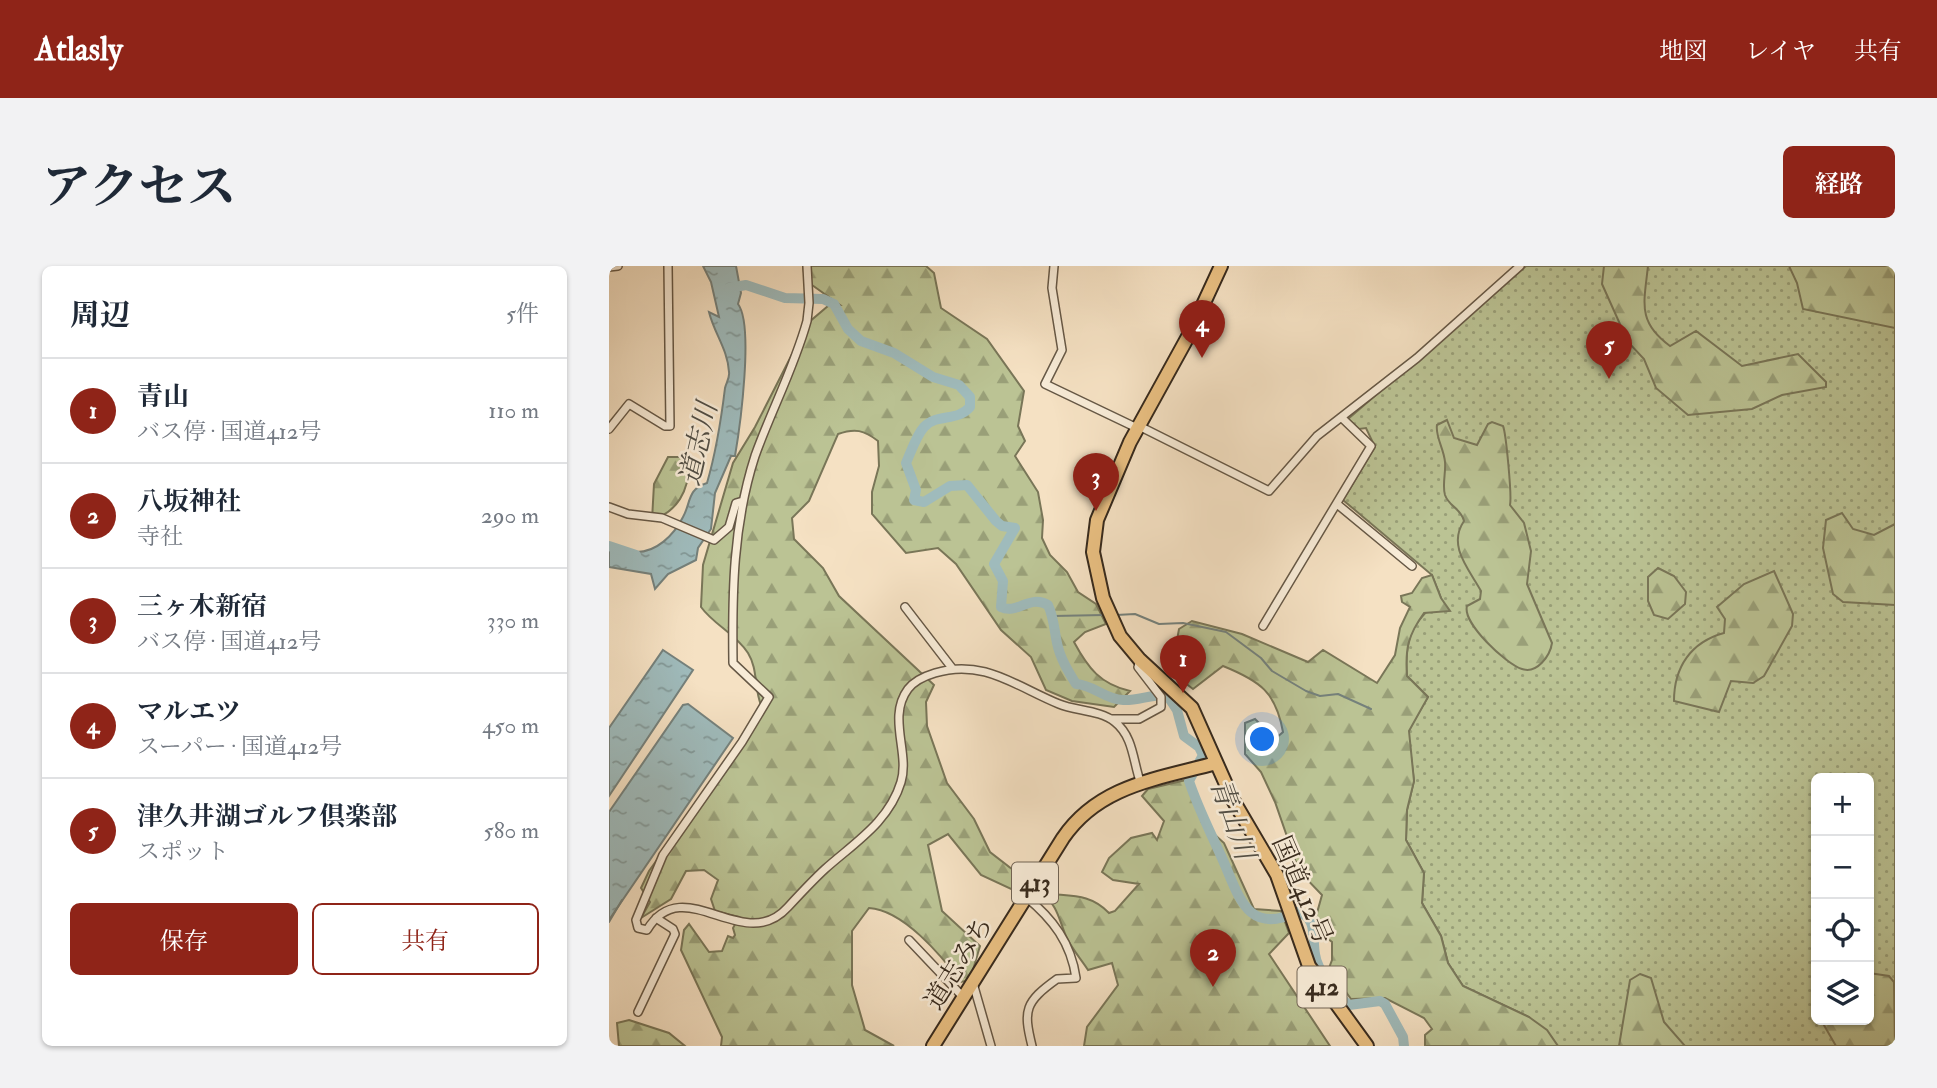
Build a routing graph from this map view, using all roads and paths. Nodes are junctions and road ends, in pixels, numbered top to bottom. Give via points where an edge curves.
1 (618, 266) edge
2 (668, 266) edge
3 (807, 266) edge
4 (1054, 266) edge
5 (1221, 266) edge
6 (1520, 266) edge
7 (609, 267) edge
8 (1342, 418) junction
9 (1138, 427) junction
10 (609, 429) edge
11 (743, 501) junction
12 (1337, 503) junction
13 (609, 507) edge
14 (1412, 566) dead end
15 (905, 607) dead end
16 (1263, 626) dead end
17 (1140, 660) junction
18 (952, 668) junction
19 (1111, 719) junction
20 (1216, 763) junction
21 (1141, 784) junction
22 (1026, 897) junction
23 (656, 918) junction
24 (909, 940) dead end
25 (973, 983) junction
26 (964, 998) junction
27 (638, 1012) dead end
28 (933, 1046) edge
29 (991, 1046) edge
30 (1032, 1046) edge
31 (1367, 1046) edge

1 - 7 street
2 - 10 street via 670,426 629,404
3 - 11 street via 810,303 801,340 755,457
4 - 9 street via 1052,288 1062,350 1045,384
5 - 9 highway, 国道412号 / 412
6 - 8 street
8 - 9 street via 1301,452 1269,491
8 - 12 street via 1371,446
9 - 17 highway, 国道412号 / 412 via 1093,535 1103,598 1120,636
11 - 13 street via 734,505 733,519 714,540 670,522
11 - 23 street via 733,578 733,663 769,697 663,855 636,925 647,930
12 - 14 street
12 - 16 street
15 - 18 street
17 - 19 street via 1138,667 1155,685 1161,707 1139,719
17 - 20 highway, 国道412号 / 412 via 1192,708
18 - 19 street via 991,673 1055,702
18 - 23 street via 921,678 905,694 898,730 901,781 879,821 780,916 757,925 682,906
19 - 21 street via 1130,743
20 - 21 highway, 道志みち / 413
20 - 31 highway, 国道412号 / 412 via 1269,859 1309,966
21 - 22 highway, 道志みち / 413 via 1106,797 1083,813
22 - 25 highway, 道志みち / 413
22 - 30 street via 1054,923 1073,958 1076,978 1057,979 1030,1004 1025,1020
23 - 27 street via 675,934
24 - 26 street
25 - 26 highway, 道志みち / 413
25 - 29 street
26 - 28 highway, 道志みち / 413

